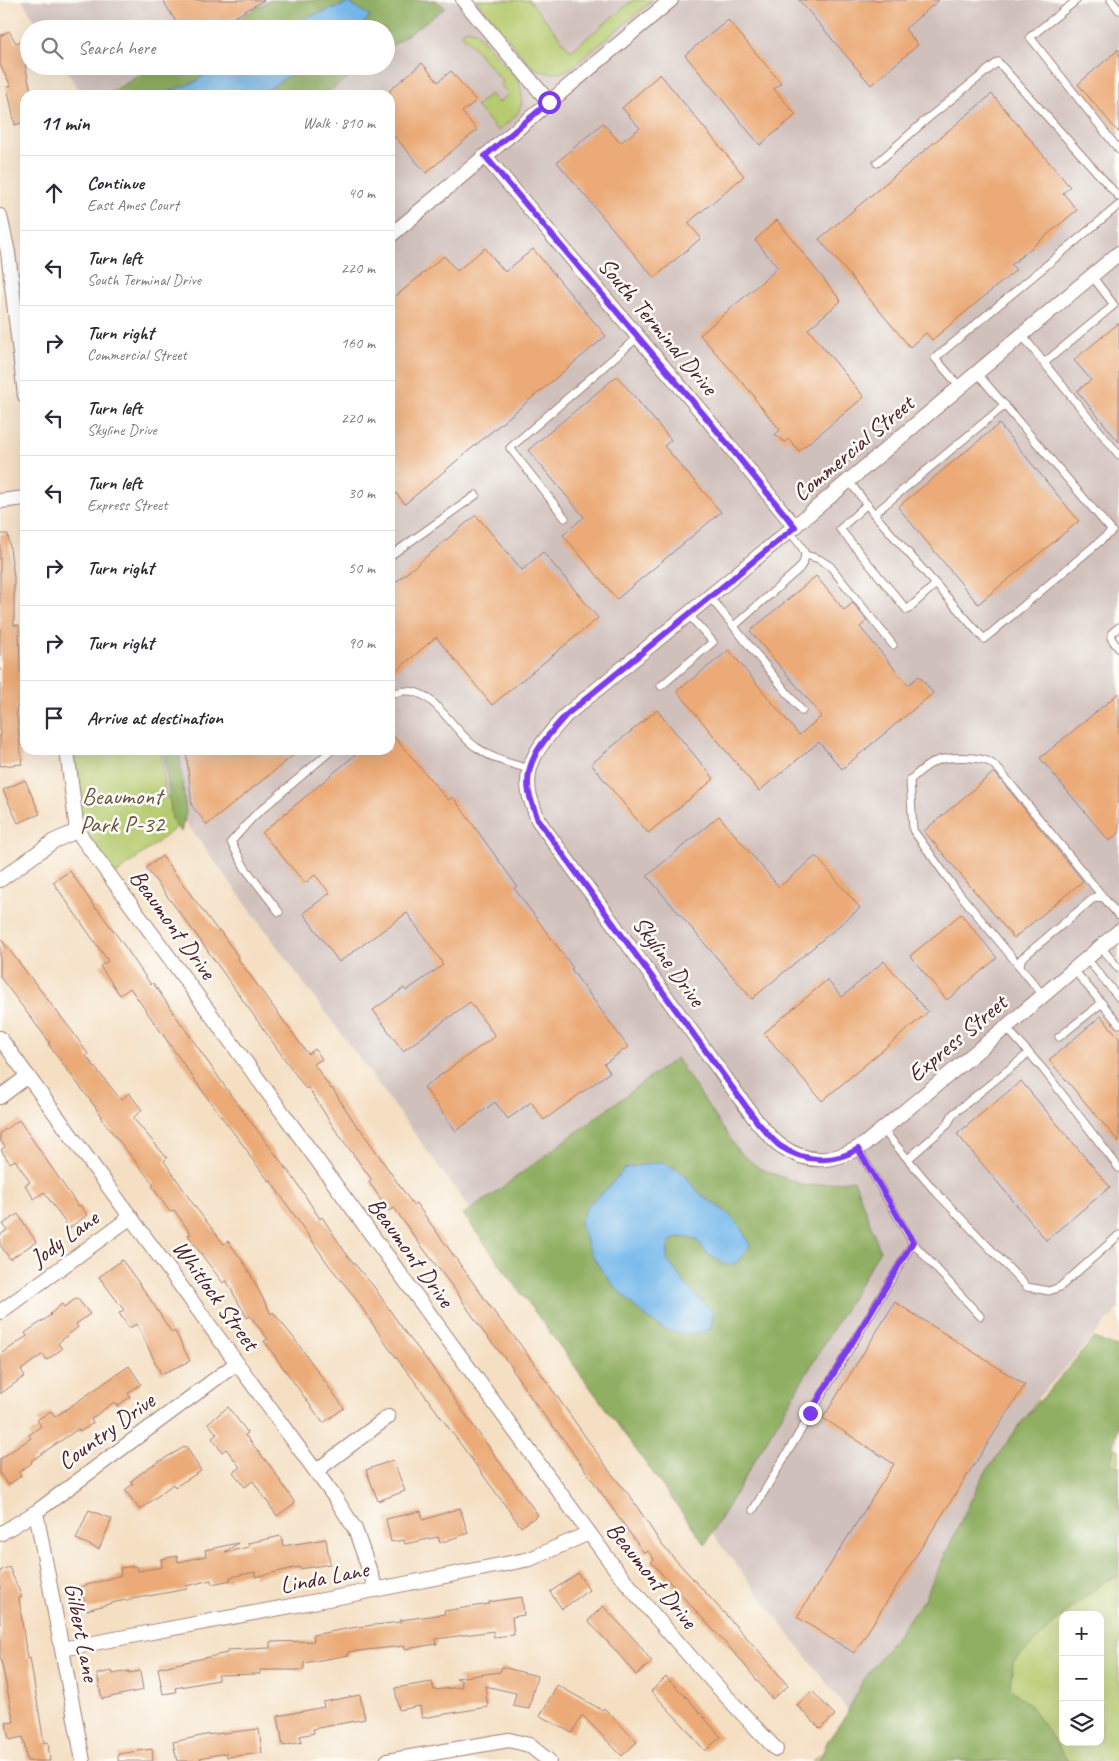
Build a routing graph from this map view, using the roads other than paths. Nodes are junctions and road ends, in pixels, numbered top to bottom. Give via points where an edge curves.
1 (463, 0) edge
2 (671, 0) edge
3 (1077, 0) edge
4 (1111, 0) edge
5 (1119, 10) edge
6 (549, 102) junction
7 (1119, 150) edge
8 (485, 156) junction
9 (877, 163) dead end
10 (1119, 197) edge
11 (1119, 205) edge
12 (0, 216) edge
13 (395, 232) edge
14 (1119, 253) edge
15 (1092, 276) junction
16 (1022, 335) junction
17 (638, 337) junction
18 (20, 354) edge
19 (1044, 363) junction
20 (977, 373) junction
21 (960, 387) junction
22 (1004, 405) junction
23 (1119, 455) edge
24 (849, 481) junction
25 (476, 495) dead end
26 (20, 499) edge
27 (0, 501) edge
28 (867, 504) junction
29 (874, 514) junction
30 (565, 518) dead end
31 (792, 529) junction
32 (395, 552) edge
33 (806, 555) junction
34 (936, 584) junction
35 (710, 597) junction
36 (688, 614) junction
37 (734, 626) junction
38 (1119, 627) edge
39 (893, 645) dead end
40 (1119, 649) edge
41 (661, 686) dead end
42 (395, 694) edge
43 (802, 710) dead end
44 (68, 755) edge
45 (326, 755) edge
46 (530, 765) junction
47 (77, 831) junction
48 (0, 880) edge
49 (1104, 898) junction
50 (278, 912) dead end
51 (1119, 916) edge
52 (1119, 931) edge
53 (1101, 947) junction
54 (1086, 959) junction
55 (1020, 967) junction
56 (1119, 969) edge
57 (1074, 970) junction
58 (1043, 995) junction
59 (1119, 998) edge
60 (1102, 1003) junction
61 (1119, 1024) edge
62 (1006, 1028) junction
63 (1059, 1037) dead end
64 (0, 1038) edge
65 (1029, 1053) junction
66 (28, 1076) junction
67 (0, 1097) edge
68 (883, 1130) junction
69 (858, 1149) junction
70 (908, 1158) junction
71 (814, 1160) joint
72 (1119, 1168) edge
73 (131, 1217) junction
74 (1119, 1235) edge
75 (913, 1242) junction
76 (0, 1312) edge
77 (980, 1316) dead end
78 (237, 1363) junction
79 (388, 1417) dead end
80 (316, 1471) junction
81 (753, 1510) dead end
82 (36, 1512) junction
83 (589, 1533) junction
84 (0, 1534) edge
85 (376, 1589) junction
86 (62, 1649) junction
87 (776, 1749) dead end
88 (83, 1761) edge
89 (387, 1761) edge
90 (550, 1761) edge

1 - 6 street
2 - 6 street
3 - 7 lane via 1030,37
4 - 5 lane
6 - 8 street
8 - 13 street
8 - 17 street, South Terminal Drive
9 - 10 lane via 927,118 998,62
11 - 21 lane via 935,358
12 - 18 street via 8,252
14 - 15 street, Commercial Street
15 - 16 street, Commercial Street
15 - 19 lane via 1114,304
16 - 19 lane
16 - 20 street, Commercial Street
17 - 30 lane via 510,448
17 - 31 street, South Terminal Drive via 705,416
19 - 23 lane
20 - 21 street, Commercial Street
20 - 22 lane
21 - 24 street, Commercial Street
22 - 29 lane
22 - 34 lane via 1112,532 984,639
24 - 28 lane
24 - 31 street, Commercial Street
25 - 32 lane
26 - 27 street
28 - 29 lane
28 - 34 lane via 840,528 907,610
29 - 34 lane
31 - 33 lane
31 - 35 street, Commercial Street
33 - 37 lane via 806,561 799,569
33 - 39 lane via 830,566
35 - 36 street, Commercial Street
35 - 37 lane
36 - 41 lane via 713,642
36 - 46 street, Commercial Street via 566,715 544,740
37 - 43 lane
38 - 40 lane via 1111,638
42 - 46 lane via 402,690 415,691 429,698 473,746 494,759
44 - 47 street, Beaumont Drive
45 - 50 lane via 254,816 232,842 245,868
46 - 71 street, Skyline Drive via 529,794 538,820 758,1123 780,1145
47 - 48 street via 54,840
47 - 83 street, Beaumont Drive
49 - 51 lane
49 - 55 lane via 1095,897 1021,959
49 - 55 lane via 991,763 956,757 937,760 923,769 910,780 914,830 954,887
52 - 53 street, Express Street
53 - 54 street, Express Street
53 - 56 lane
54 - 57 street, Express Street
54 - 59 lane
55 - 58 lane
57 - 58 street, Express Street
57 - 60 lane
58 - 62 street, Express Street
60 - 61 lane
60 - 63 lane
62 - 65 lane
62 - 68 street, Express Street
64 - 66 street, Whitlock Street
65 - 70 lane via 953,1114 948,1126
65 - 72 lane
66 - 67 street
66 - 73 street, Whitlock Street
68 - 69 street, Express Street
68 - 70 lane
69 - 71 street, Express Street via 849,1154
69 - 75 lane
70 - 74 lane via 1027,1286 1049,1290 1060,1287
73 - 76 street, Jody Lane
73 - 78 street, Whitlock Street
75 - 77 lane
75 - 81 lane
78 - 80 street, Whitlock Street
78 - 82 street, Country Drive
79 - 80 street
80 - 85 street, Whitlock Street via 355,1529
82 - 84 street, Country Drive
82 - 86 street, Gilbert Lane
83 - 85 street, Linda Lane via 530,1559
83 - 87 street, Beaumont Drive via 646,1607
85 - 86 street, Linda Lane
86 - 88 street, Gilbert Lane
89 - 90 street via 509,1740 529,1745

